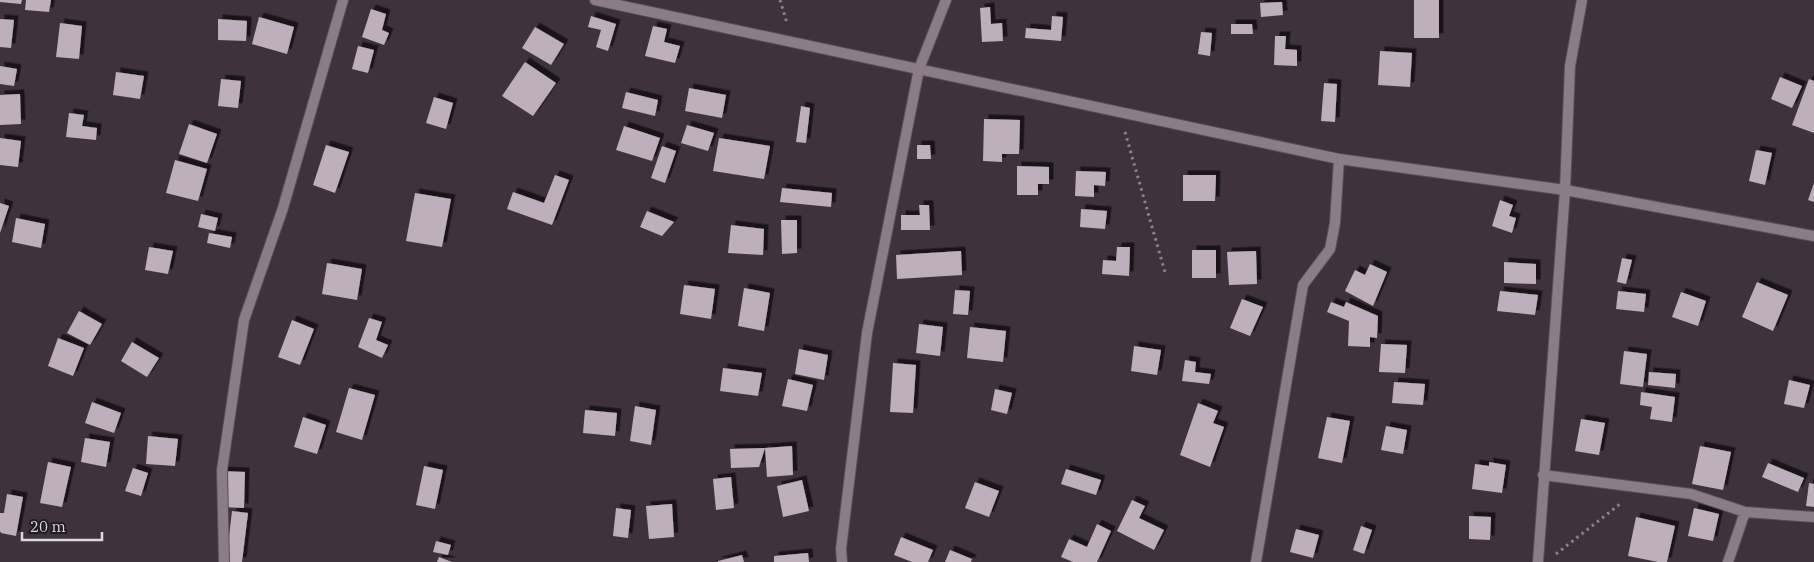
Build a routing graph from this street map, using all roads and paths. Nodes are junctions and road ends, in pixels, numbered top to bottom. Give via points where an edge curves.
1 (343, 0) edge
2 (595, 0) edge
3 (946, 0) edge
4 (1582, 0) edge
5 (919, 69) junction
6 (1119, 113) junction
7 (1339, 159) junction
8 (1565, 190) junction
9 (1814, 236) edge
10 (1166, 276) dead end
11 (1544, 475) junction
12 (1640, 488) junction
13 (1745, 512) junction
14 (1814, 517) edge
15 (1555, 556) dead end
16 (224, 562) edge
17 (842, 562) edge
18 (1256, 562) edge
19 (1538, 562) edge
20 (1728, 562) edge

1 - 16 street via 283,208 244,320 222,470
2 - 5 street
3 - 5 street
4 - 8 street via 1570,66
5 - 6 street
5 - 17 street via 867,333 841,548
6 - 7 street
6 - 10 path
7 - 8 street
7 - 18 street via 1330,248 1303,285
8 - 9 street
8 - 11 street
11 - 12 street
11 - 19 street
12 - 13 street via 1691,494
12 - 15 path
13 - 14 street
13 - 20 street

